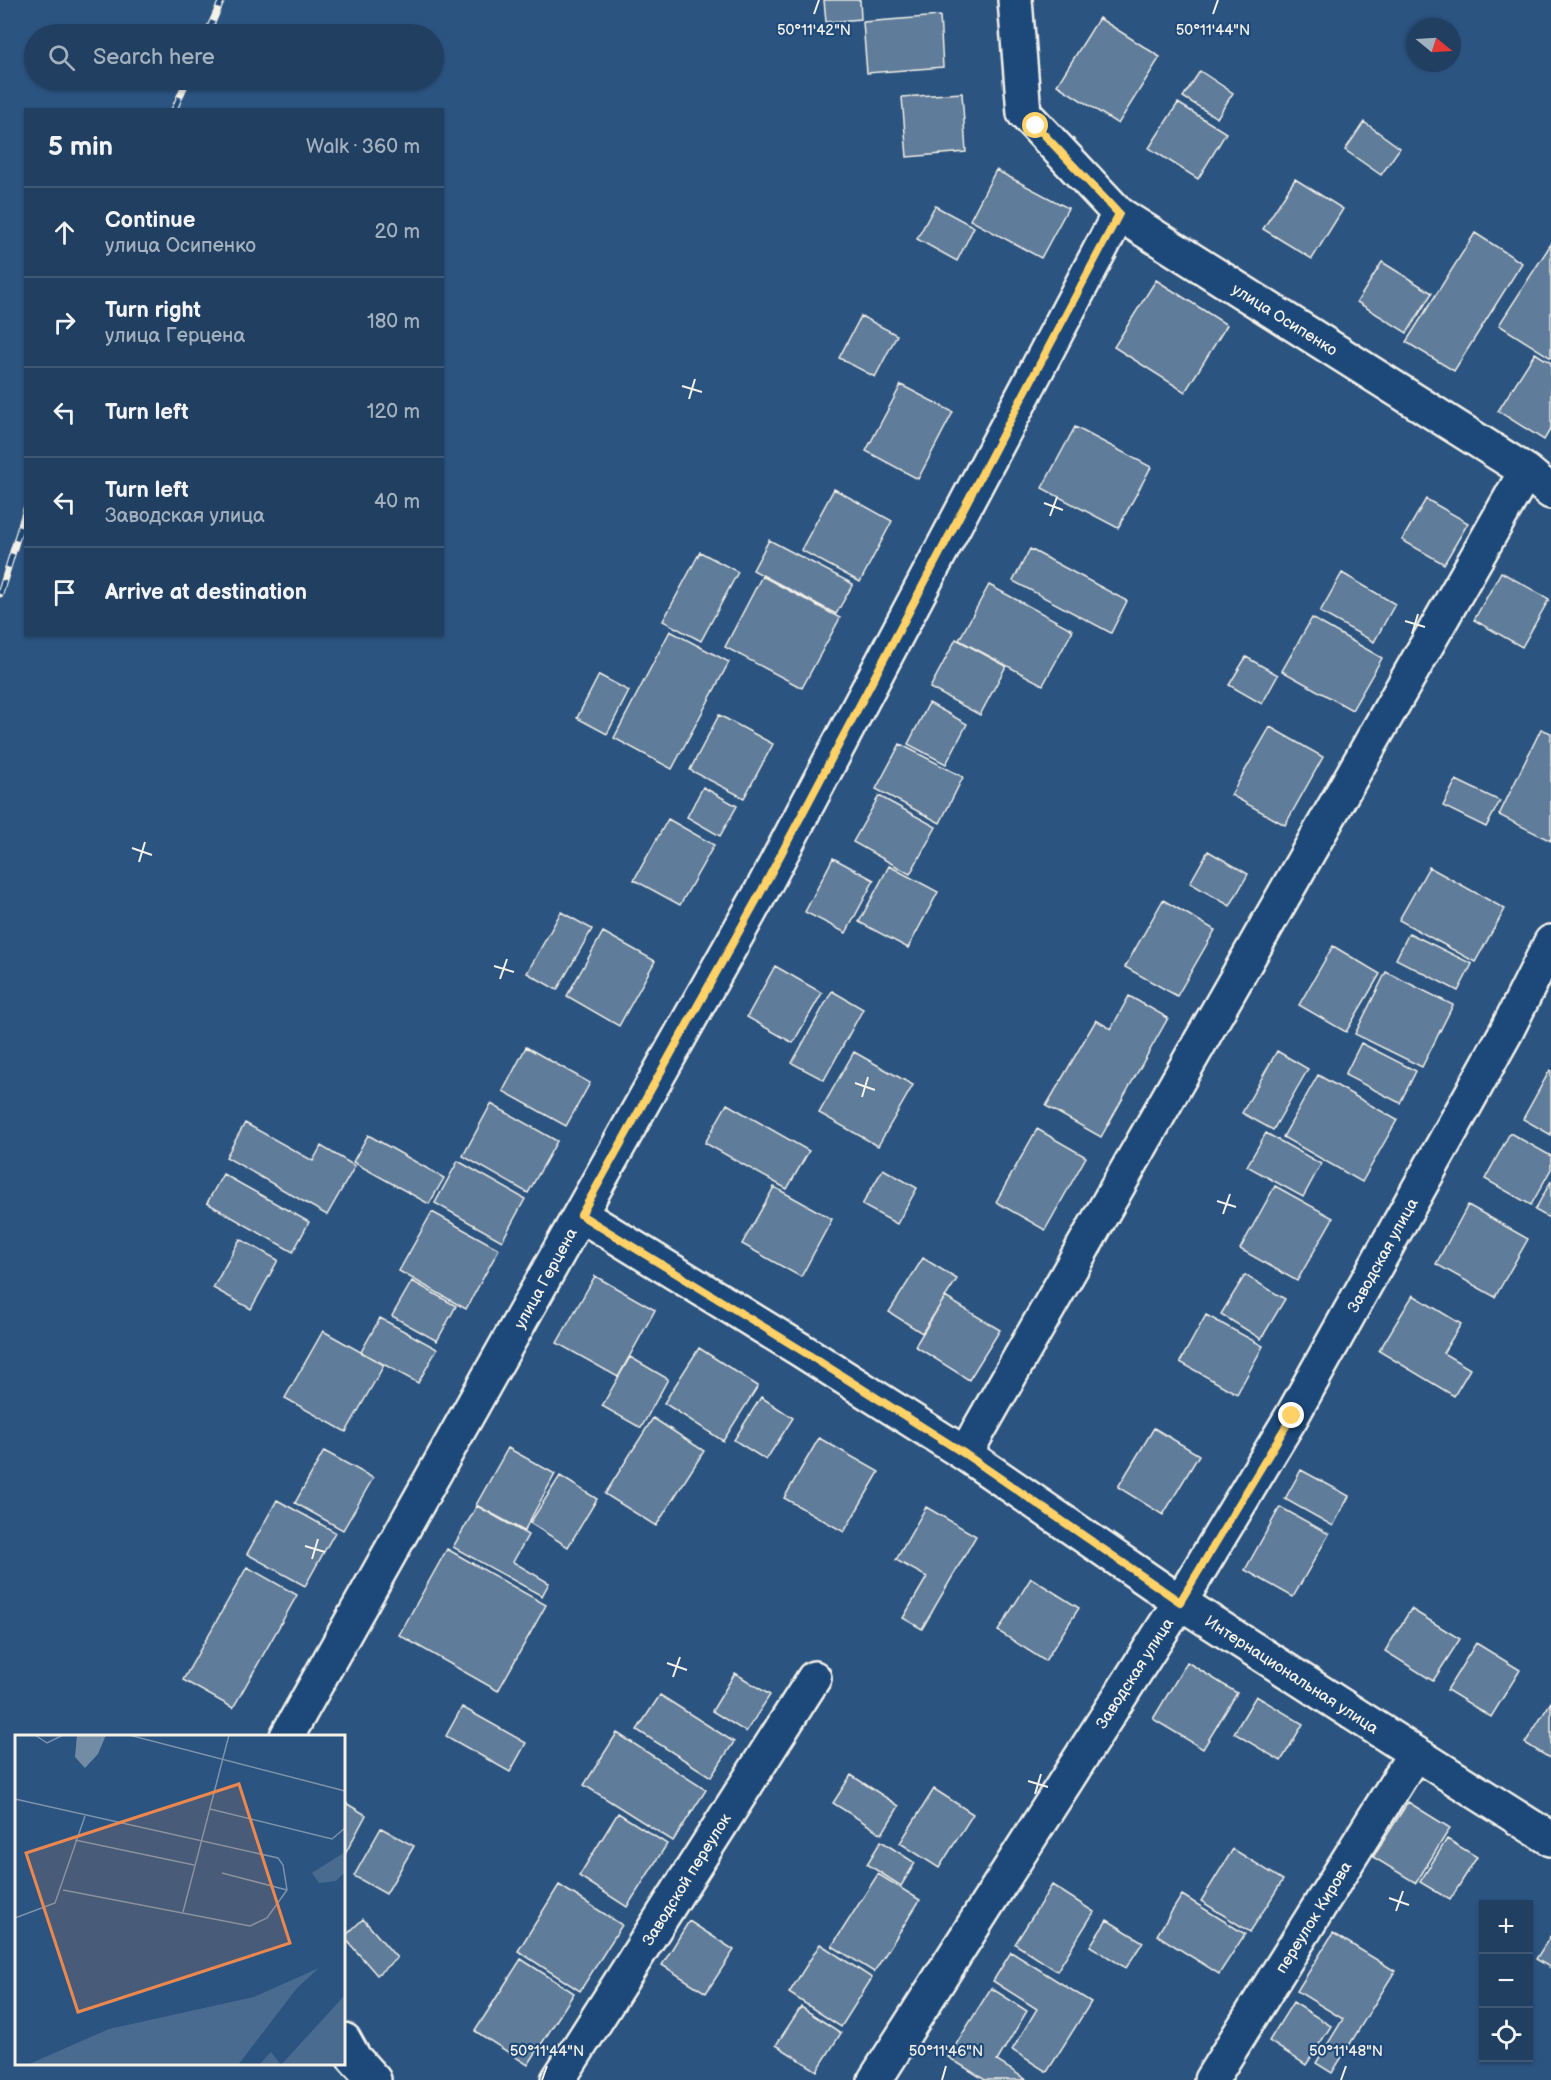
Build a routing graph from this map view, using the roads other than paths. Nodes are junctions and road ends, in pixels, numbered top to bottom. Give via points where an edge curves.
1 (1016, 0) edge
2 (1119, 214) junction
3 (1526, 471) junction
4 (1551, 492) edge
5 (1551, 942) edge
6 (581, 1215) junction
7 (965, 1454) junction
8 (1180, 1602) junction
9 (814, 1678) dead end
10 (288, 1735) edge
11 (1415, 1754) junction
12 (1551, 1839) edge
13 (345, 2042) edge
14 (374, 2080) edge
15 (558, 2080) edge
16 (875, 2080) edge
17 (1211, 2080) edge

1 - 2 street, улица Осипенко via 1024,113
2 - 3 street, улица Осипенко
2 - 6 street, улица Герцена via 761,892
3 - 4 street, улица Осипенко
3 - 7 street
5 - 8 street, Заводская улица via 1506,1032 1292,1416
6 - 7 street, Интернациональная улица
6 - 10 street, улица Герцена
7 - 8 street, Интернациональная улица
8 - 11 street, Интернациональная улица
8 - 16 street, Заводская улица
9 - 15 street, Заводской переулок
11 - 12 street, Интернациональная улица
11 - 17 street, переулок Кирова
13 - 14 street

